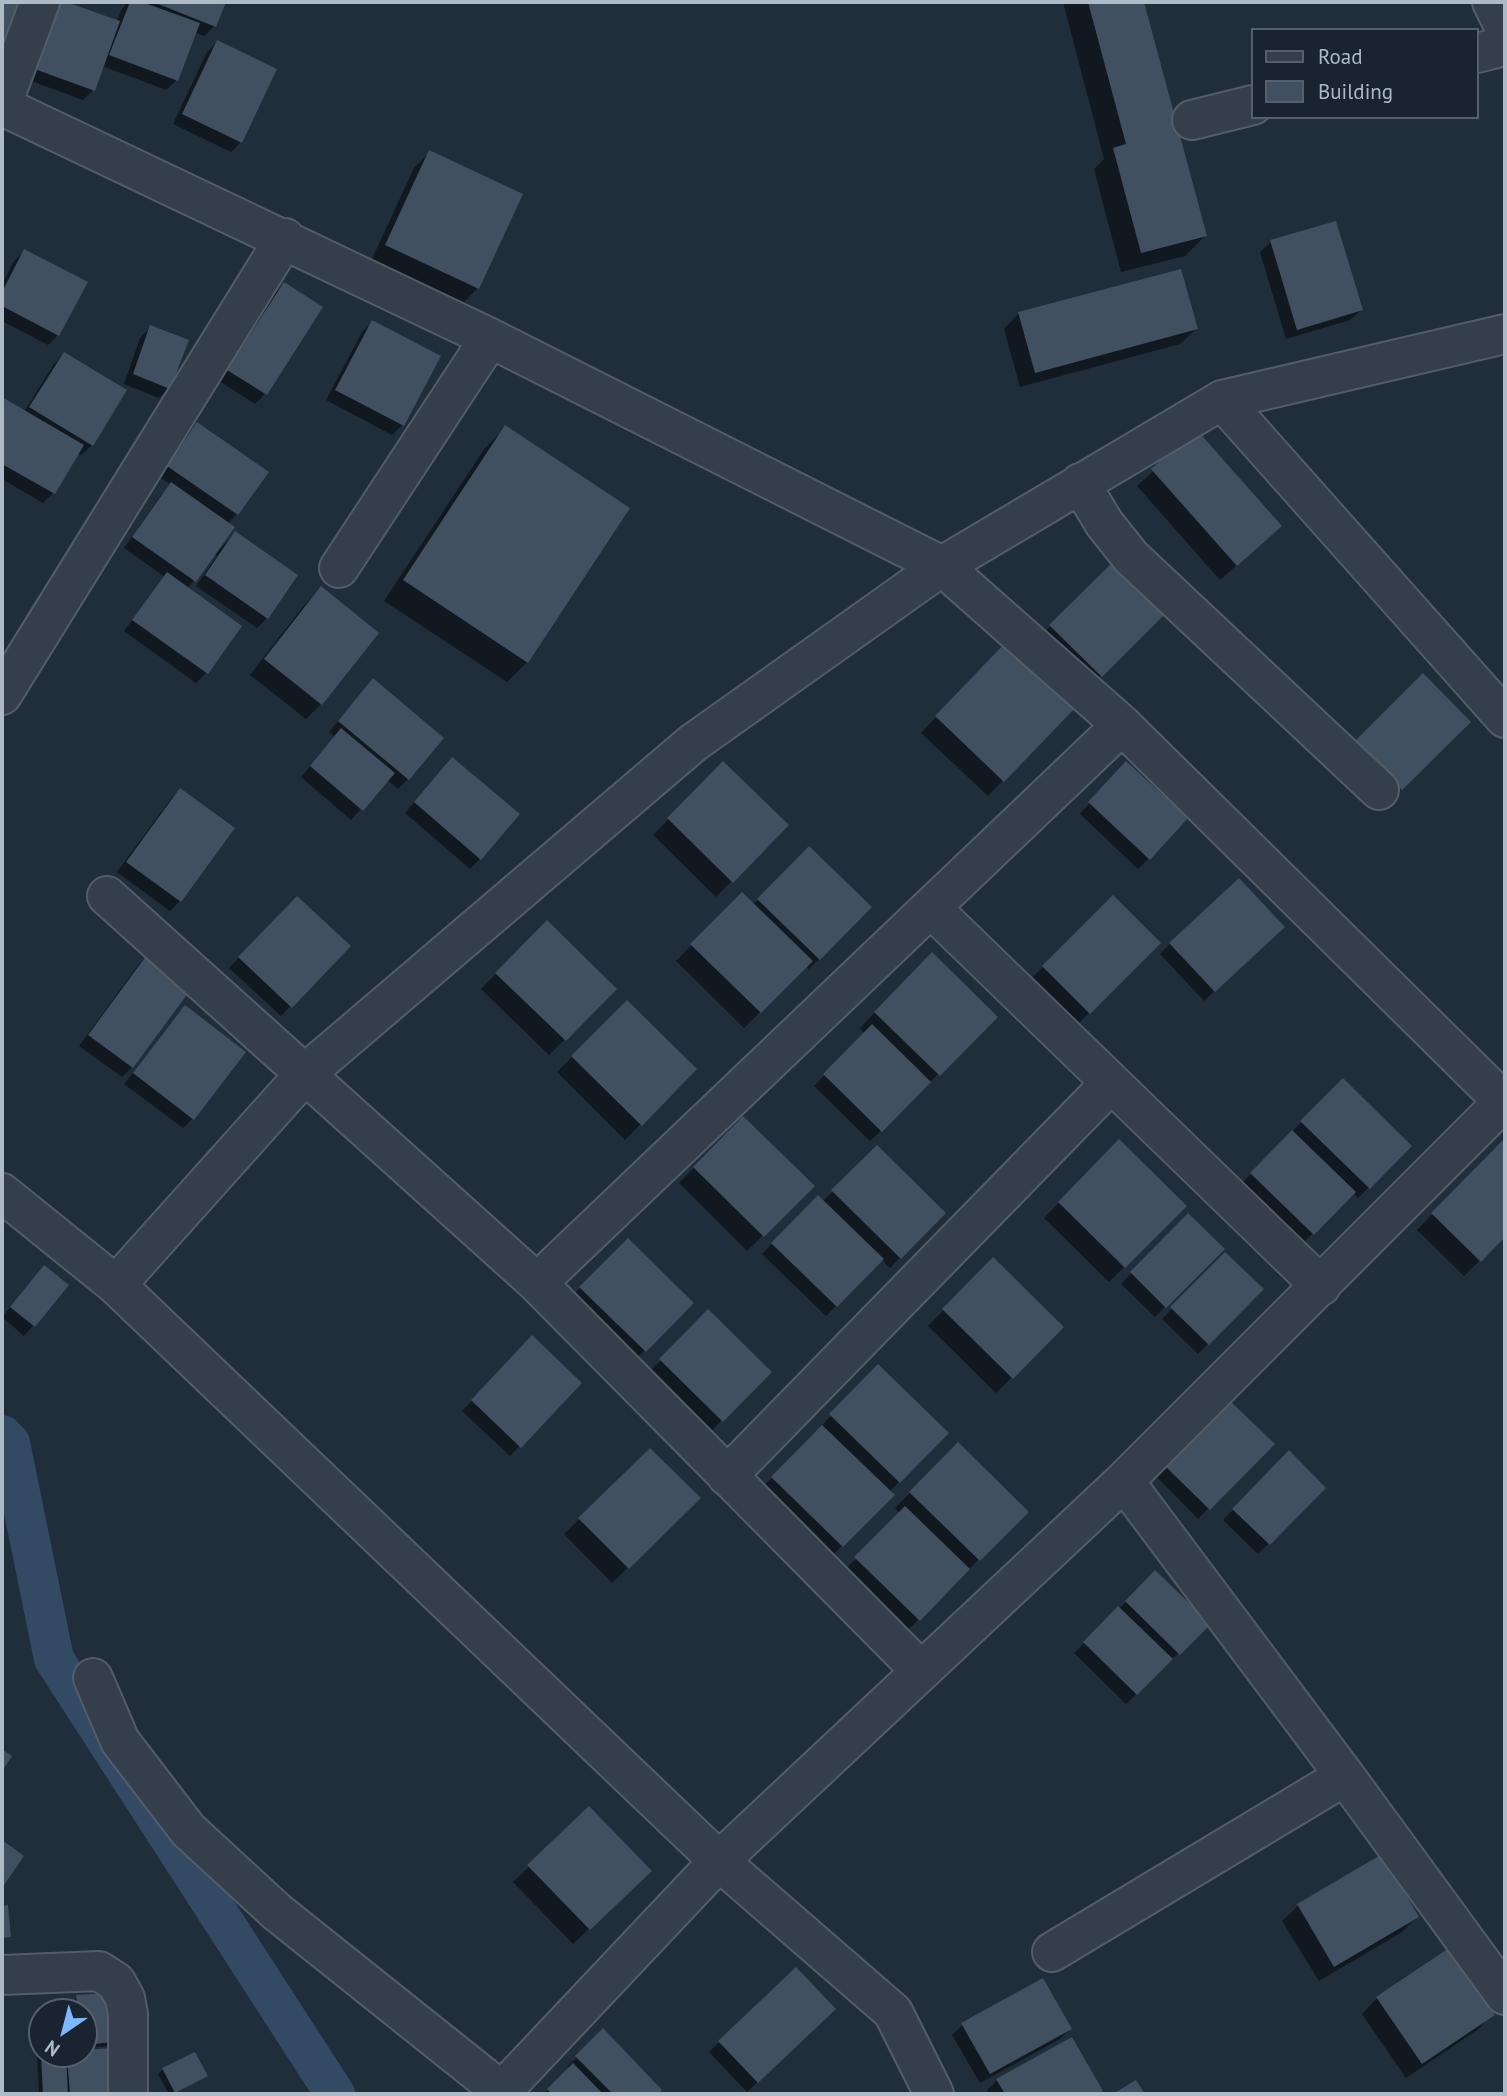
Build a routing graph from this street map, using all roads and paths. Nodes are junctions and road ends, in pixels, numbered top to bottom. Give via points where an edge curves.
1 (40, 2) edge
2 (1492, 2) edge
3 (1505, 28) edge
4 (1505, 46) edge
5 (1479, 52) edge
6 (2, 105) edge
7 (1252, 105) edge
8 (1192, 120) dead end
9 (285, 238) junction
10 (1505, 334) edge
11 (490, 338) junction
12 (1222, 400) junction
13 (1080, 482) junction
14 (942, 566) junction
15 (339, 568) dead end
16 (2, 695) edge
17 (1505, 718) edge
18 (1122, 725) junction
19 (1379, 790) dead end
20 (107, 896) dead end
21 (931, 908) junction
22 (306, 1073) junction
23 (1111, 1083) junction
24 (1505, 1102) edge
25 (2, 1193) edge
26 (537, 1283) junction
27 (116, 1285) junction
28 (1321, 1286) junction
29 (727, 1476) junction
30 (1124, 1481) junction
31 (920, 1671) junction
32 (93, 1678) dead end
33 (1345, 1776) junction
34 (719, 1861) junction
35 (1052, 1952) dead end
36 (2, 1975) edge
37 (1505, 1995) edge
38 (503, 2093) edge
39 (128, 2094) edge
40 (934, 2094) edge

1 - 6 street
2 - 3 street
4 - 5 street
6 - 9 street
7 - 8 street
9 - 11 street
9 - 16 street
10 - 12 street
11 - 14 street
11 - 15 street
12 - 13 street
12 - 17 street
13 - 14 street
13 - 19 street via 1131,558
14 - 18 street
14 - 22 street via 693,743
18 - 21 street
18 - 24 street
20 - 22 street
21 - 23 street
21 - 26 street
22 - 26 street
22 - 27 street
23 - 28 street
23 - 29 street
24 - 28 street
25 - 27 street
26 - 29 street
27 - 34 street
28 - 30 street
29 - 31 street
30 - 31 street
30 - 33 street
31 - 34 street
32 - 38 street via 120,1741 188,1829 277,1912
33 - 35 street
33 - 37 street
34 - 38 street
34 - 40 street via 892,2012
36 - 39 street via 99,1971 116,1982 128,2014

